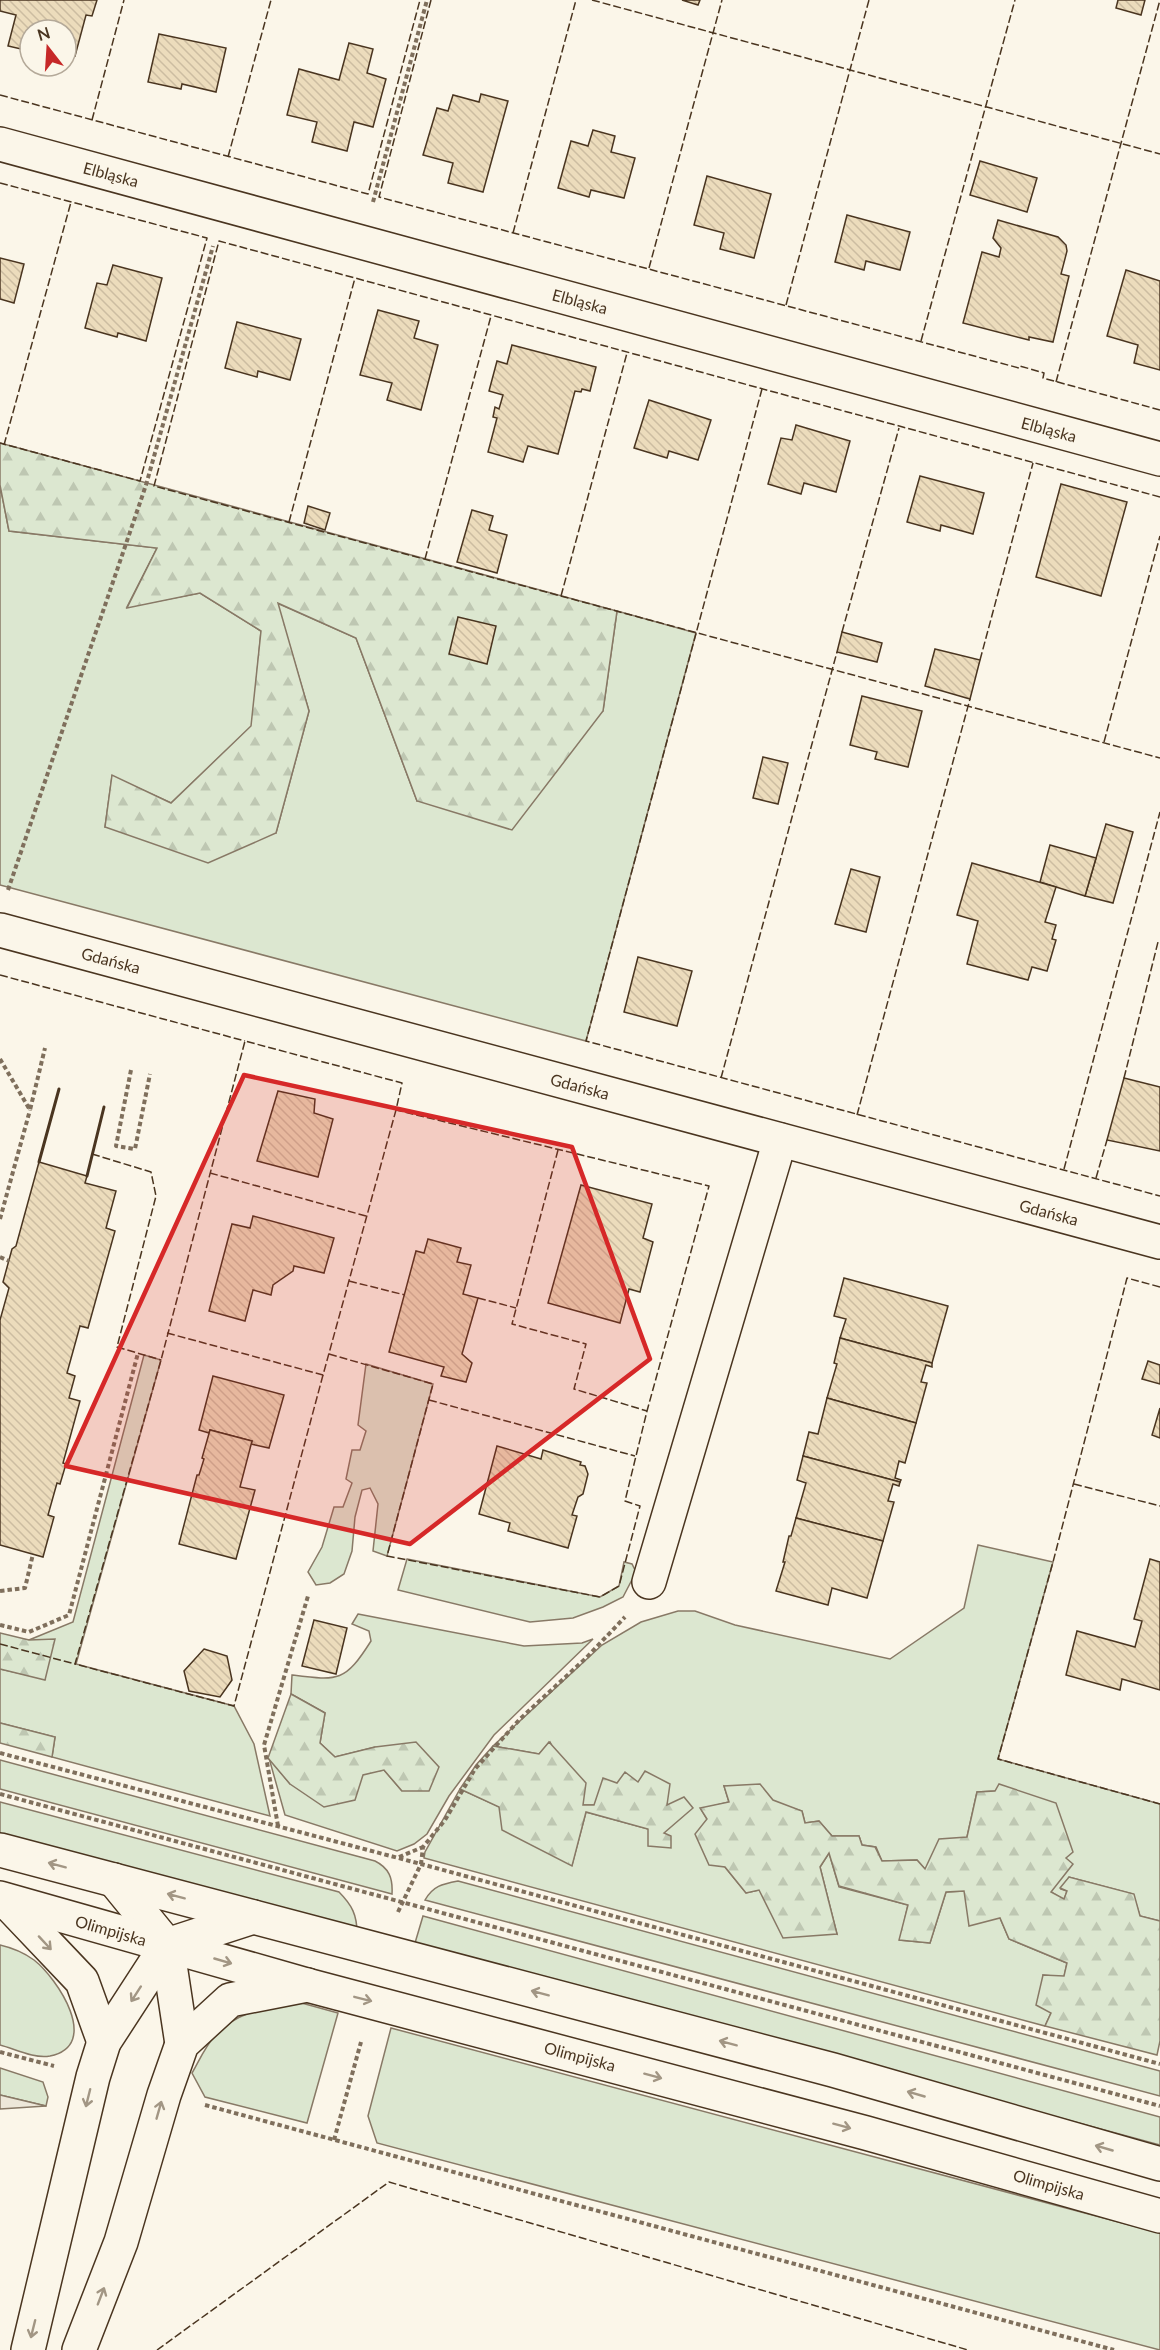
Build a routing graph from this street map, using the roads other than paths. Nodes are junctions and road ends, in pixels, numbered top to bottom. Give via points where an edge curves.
1 (0, 144) edge
2 (1160, 459) edge
3 (2, 915) edge
4 (780, 1140) junction
5 (1160, 1242) edge
6 (649, 1582) dead end
7 (0, 1850) edge
8 (114, 1880) junction
9 (3, 1899) edge
10 (253, 1917) junction
11 (167, 1945) junction
12 (307, 1984) junction
13 (104, 2042) junction
14 (182, 2044) junction
15 (1160, 2164) edge
16 (1160, 2216) edge
17 (28, 2350) edge
18 (79, 2350) edge

1 - 2 street, Elbląska
3 - 4 street, Gdańska
4 - 5 street, Gdańska
4 - 6 street
8 -> 7 street
10 -> 8 street
8 - 11 street
9 - 11 street, Olimpijska
9 -> 13 street via 82,1981
10 - 11 street
15 -> 10 street via 833,2070
11 -> 12 street, Olimpijska
11 -> 13 street
11 - 14 street
12 - 14 street via 230,2000
12 -> 16 street, Olimpijska
13 -> 17 street
18 -> 14 street via 121,2242

